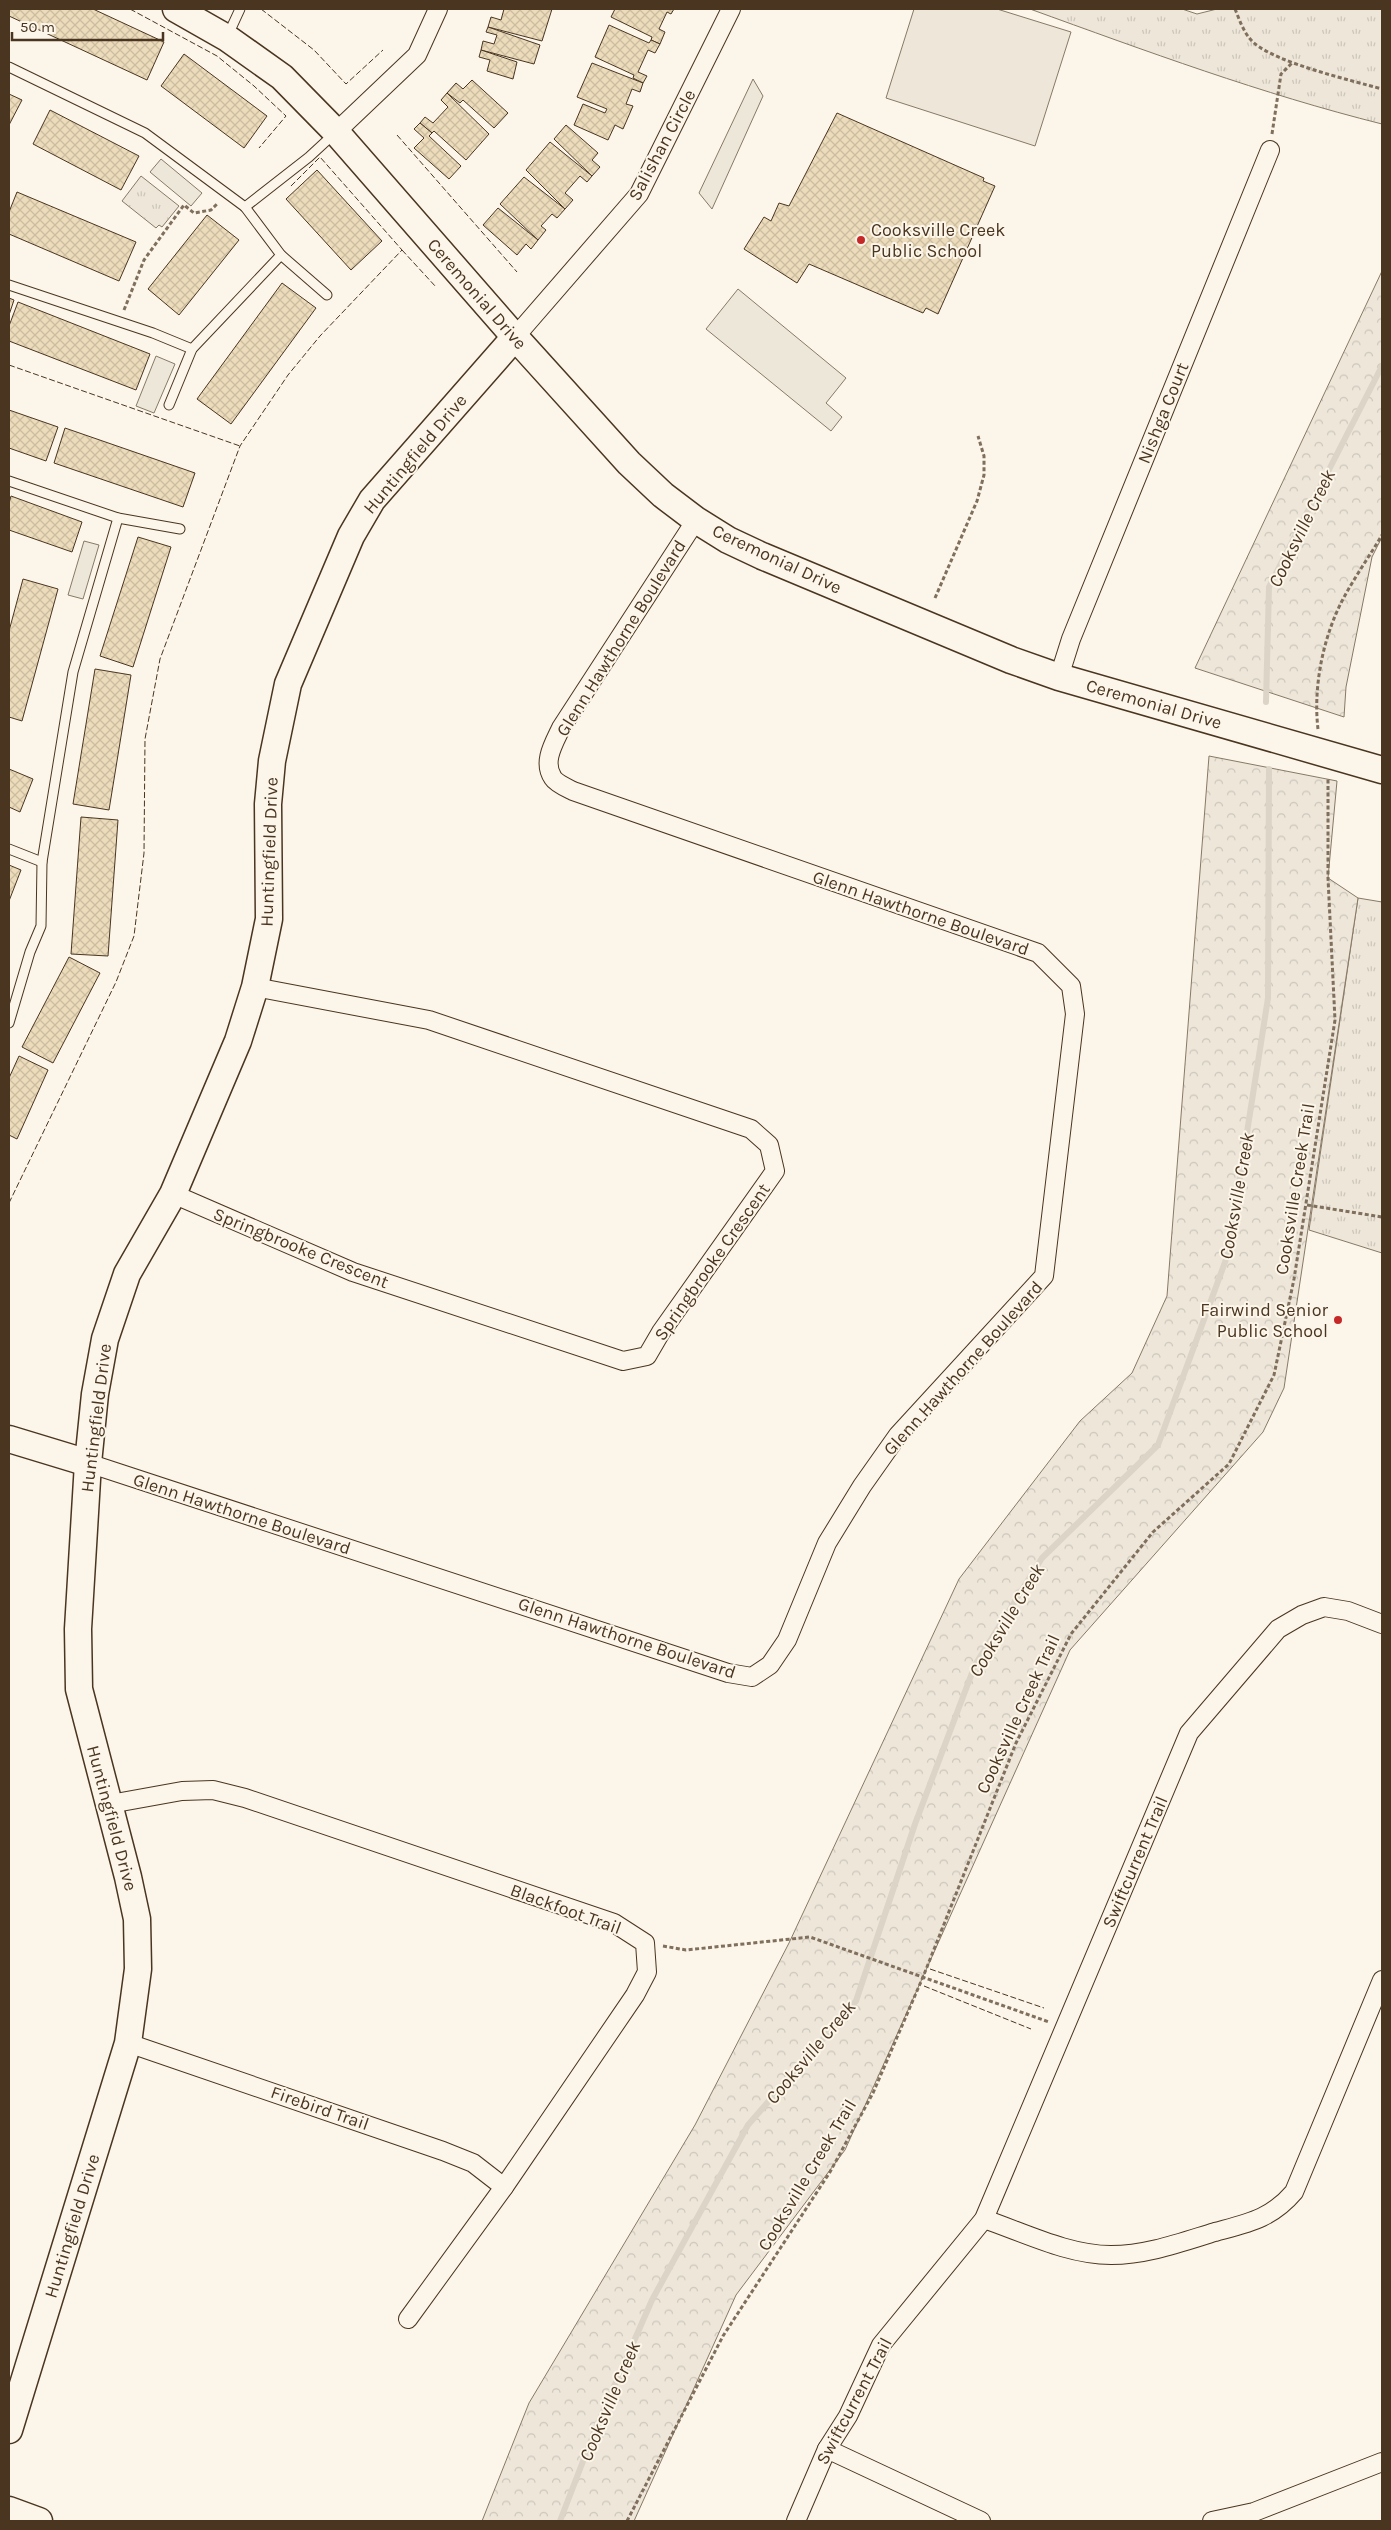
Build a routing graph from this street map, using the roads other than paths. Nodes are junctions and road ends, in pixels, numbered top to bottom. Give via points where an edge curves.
1 (176, 9) edge
2 (240, 9) edge
3 (438, 9) edge
4 (731, 9) edge
5 (227, 38) junction
6 (9, 67) edge
7 (336, 132) junction
8 (1270, 150) road end
9 (244, 207) junction
10 (281, 255) junction
11 (9, 285) edge
12 (327, 295) dead end
13 (515, 337) junction
14 (192, 349) junction
15 (169, 405) dead end
16 (9, 481) edge
17 (118, 518) junction
18 (696, 520) junction
19 (180, 529) dead end
20 (1059, 677) junction
21 (1382, 770) edge
22 (9, 849) edge
23 (42, 862) junction
24 (255, 987) junction
25 (9, 1023) edge
26 (173, 1194) junction
27 (9, 1439) edge
28 (88, 1463) junction
29 (1382, 1624) edge
30 (110, 1804) junction
31 (1382, 1980) edge
32 (128, 2043) junction
33 (504, 2187) junction
34 (984, 2219) junction
35 (408, 2319) dead end
36 (9, 2430) edge
37 (827, 2449) junction
38 (1382, 2462) edge
39 (9, 2510) edge
40 (39, 2521) edge
41 (796, 2521) edge
42 (980, 2521) edge
43 (1212, 2521) edge

1 - 5 street, Ceremonial Drive
2 - 5 lane
3 - 7 street via 417,55
4 - 13 street, Salishan Circle via 639,194
5 - 7 street, Ceremonial Drive via 282,77
6 - 9 lane via 145,133
7 - 9 lane
7 - 13 street, Ceremonial Drive
8 - 20 street, Nishga Court via 1071,639
9 - 10 lane
10 - 12 lane
10 - 14 lane
11 - 14 lane
13 - 18 street, Ceremonial Drive via 628,463
13 - 24 street, Huntingfield Drive via 372,500 351,536 288,684 272,761 268,804 270,918
14 - 15 lane
16 - 17 lane
17 - 19 lane
17 - 23 lane via 73,672
18 - 20 street, Ceremonial Drive via 762,556
18 - 28 street, Glenn Hawthorne Boulevard via 561,728 548,765 553,779 573,791 1038,953 1071,986 1074,1014 1044,1276 898,1435 827,1543 787,1640 770,1665 752,1677 728,1673
20 - 21 street, Ceremonial Drive
22 - 23 lane
23 - 25 lane via 41,926
24 - 26 street, Huntingfield Drive via 238,1041
24 - 26 street, Springbrooke Crescent via 429,1020 751,1129 769,1145 775,1171 647,1356 623,1361 353,1272
26 - 28 street, Huntingfield Drive via 127,1274 108,1332 96,1394
27 - 28 street, Glenn Hawthorne Boulevard
28 - 30 street, Huntingfield Drive via 78,1629 80,1690
29 - 34 street, Swiftcurrent Trail via 1348,1611 1324,1607 1302,1615 1278,1629 1189,1734
30 - 32 street, Huntingfield Drive via 136,1919 138,1969
30 - 33 street, Blackfoot Trail via 213,1790 245,1798 614,1923 645,1943 647,1972 635,1995
31 - 34 street via 1294,2192 1283,2206 1262,2219 1152,2251 1111,2255 1071,2250
32 - 33 street, Firebird Trail via 444,2151 473,2163
32 - 36 street, Huntingfield Drive
33 - 35 street
34 - 37 street, Swiftcurrent Trail via 880,2345 848,2416
37 - 41 street, Swiftcurrent Trail
37 - 42 street
38 - 43 street via 1254,2512
39 - 40 street

